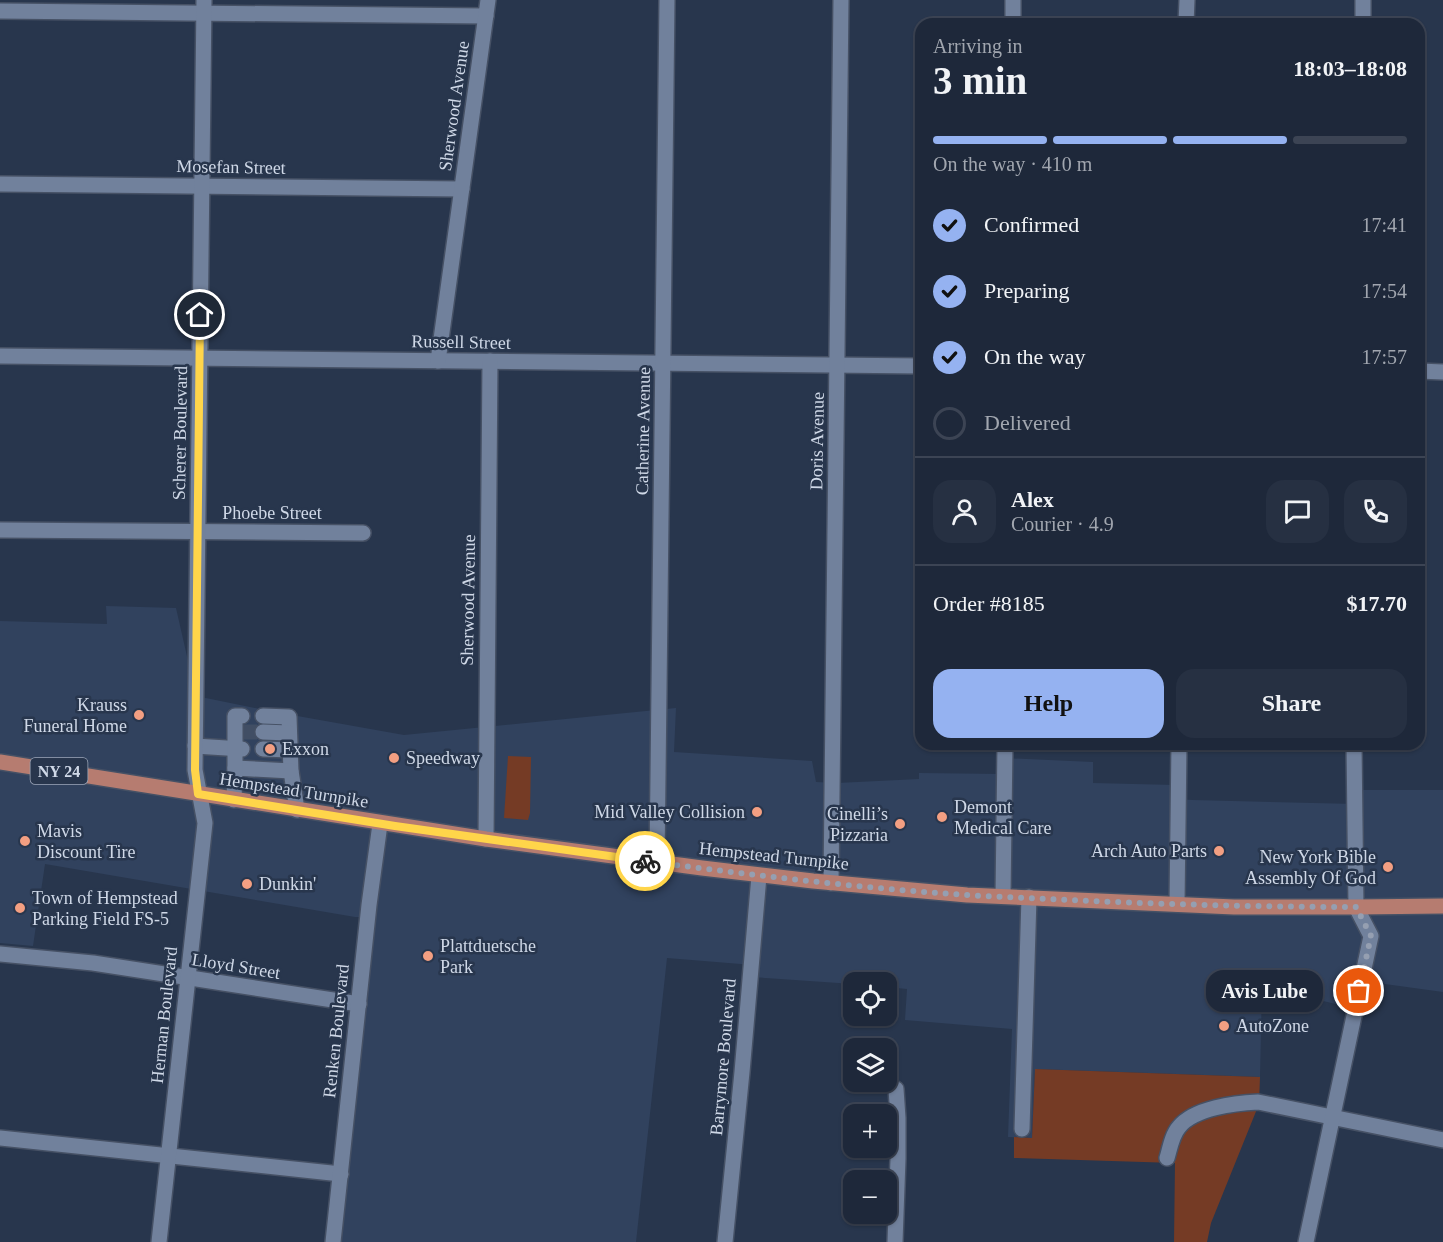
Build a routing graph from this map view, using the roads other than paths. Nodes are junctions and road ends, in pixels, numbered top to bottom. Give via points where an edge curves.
1 (488, 0) edge
2 (667, 0) edge
3 (841, 0) edge
4 (1013, 0) edge
5 (1187, 0) edge
6 (1363, 0) edge
7 (204, 6) edge
8 (0, 11) edge
9 (486, 16) junction
10 (1013, 18) edge
11 (1186, 18) edge
12 (1363, 18) edge
13 (0, 184) edge
14 (201, 186) junction
15 (462, 189) junction
16 (0, 356) edge
17 (200, 358) junction
18 (438, 361) junction
19 (490, 361) junction
20 (664, 363) junction
21 (837, 365) junction
22 (915, 366) edge
23 (1425, 371) edge
24 (1443, 372) edge
25 (0, 530) edge
26 (198, 532) junction
27 (363, 533) dead end
28 (263, 724) tunnel mouth
29 (240, 726) dead end
30 (195, 746) junction
31 (238, 749) junction
32 (263, 749) tunnel mouth
33 (290, 750) junction
34 (1005, 750) edge
35 (1179, 750) edge
36 (1354, 750) edge
37 (0, 762) edge
38 (236, 768) junction
39 (291, 771) junction
40 (198, 794) junction
41 (234, 800) junction
42 (297, 810) junction
43 (380, 824) junction
44 (486, 839) junction
45 (657, 862) junction
46 (759, 876) junction
47 (831, 883) junction
48 (1003, 896) junction
49 (1029, 897) junction
50 (1177, 904) junction
51 (1443, 906) edge
52 (1356, 907) junction
53 (0, 954) edge
54 (187, 978) junction
55 (359, 1004) junction
56 (896, 1092) edge
57 (1333, 1116) junction
58 (1022, 1129) dead end
59 (0, 1138) edge
60 (1443, 1140) edge
61 (169, 1156) junction
62 (1167, 1158) dead end
63 (341, 1174) junction
64 (159, 1242) edge
65 (333, 1242) edge
66 (725, 1242) edge
67 (895, 1242) edge
68 (1306, 1242) edge

1 - 9 street, Sherwood Avenue
2 - 20 street, Catherine Avenue
3 - 21 street, Doris Avenue
4 - 10 street
5 - 11 street
6 - 12 street
7 - 8 street
7 - 9 street
7 - 14 street, Scherer Boulevard
9 - 15 street, Sherwood Avenue
13 - 14 street, Mosefan Street
14 - 15 street, Mosefan Street
14 - 17 street, Scherer Boulevard
15 - 18 street, Sherwood Avenue
16 - 17 street, Russell Street
17 - 18 street, Russell Street
17 - 26 street, Scherer Boulevard
18 - 19 street, Russell Street
19 - 20 street, Russell Street
19 - 44 street, Sherwood Avenue
20 - 21 street, Russell Street
20 - 45 street, Catherine Avenue
21 - 22 street, Russell Street
21 - 47 street, Doris Avenue
23 - 24 street
25 - 26 street, Phoebe Street
26 - 27 street, Phoebe Street
26 - 30 street, Scherer Boulevard
28 - 33 street via 289,717
29 - 31 street
30 - 31 street
30 - 40 street, Scherer Boulevard
31 - 38 street
32 - 33 street
33 - 39 street
34 - 48 street
35 - 50 street
36 - 52 street
37 - 40 main road, Hempstead Turnpike / NY 24
38 - 39 street
38 - 41 street
39 - 42 street
40 - 41 main road, Hempstead Turnpike / NY 24
40 - 54 street, Herman Boulevard via 205,823
41 - 42 main road, Hempstead Turnpike / NY 24
42 - 43 main road, Hempstead Turnpike / NY 24
43 - 44 main road, Hempstead Turnpike / NY 24
43 - 55 street, Renken Boulevard
44 - 45 main road, Hempstead Turnpike / NY 24
45 - 46 main road, Hempstead Turnpike / NY 24
46 - 47 main road, Hempstead Turnpike / NY 24
46 - 66 street, Barrymore Boulevard
47 - 48 main road, Hempstead Turnpike / NY 24
48 - 49 main road, Hempstead Turnpike / NY 24
49 - 50 main road, Hempstead Turnpike / NY 24
49 - 58 street
50 - 52 main road, Hempstead Turnpike / NY 24
51 - 52 main road, Hempstead Turnpike / NY 24
52 - 57 street via 1371,936
53 - 54 street, Lloyd Street
54 - 55 street, Lloyd Street
54 - 61 street, Herman Boulevard
55 - 63 street, Renken Boulevard
56 - 67 street
57 - 60 street
57 - 62 street via 1258,1102 1233,1103 1194,1115 1179,1127
57 - 68 street
59 - 61 street
61 - 63 street
61 - 64 street, Herman Boulevard
63 - 65 street, Renken Boulevard

